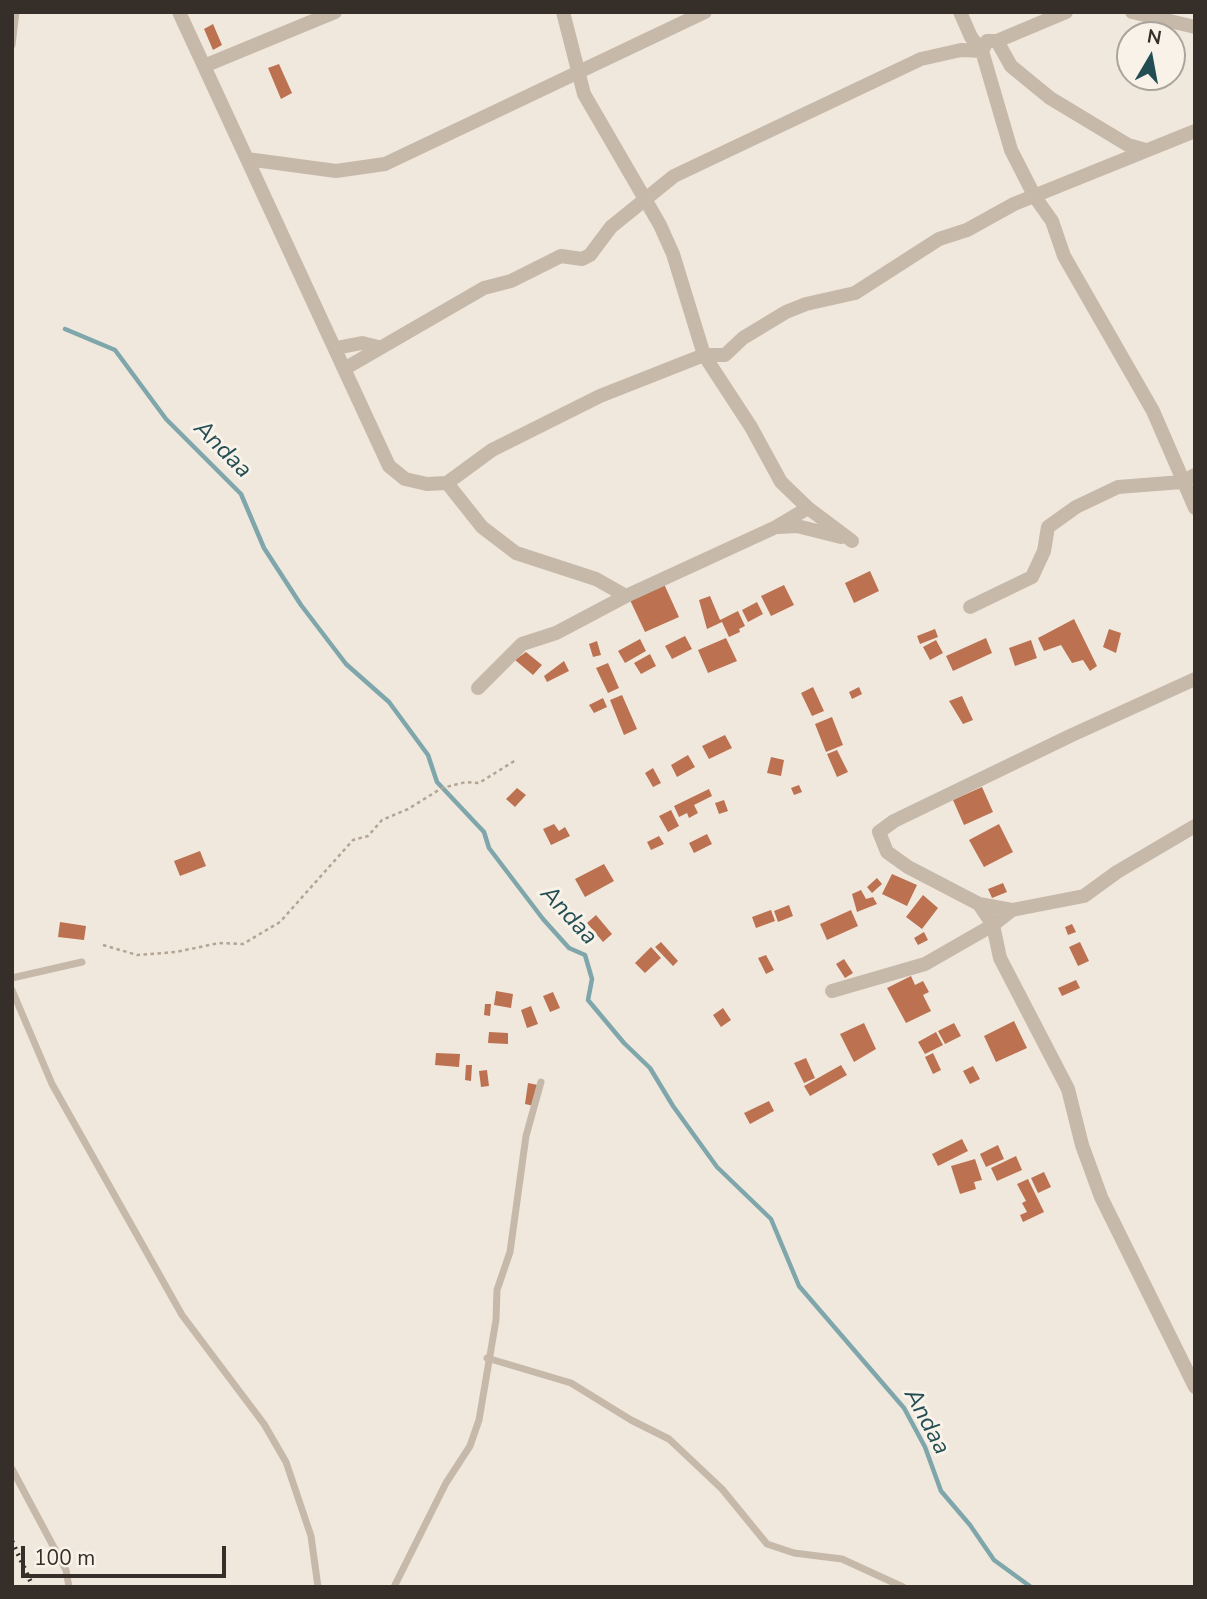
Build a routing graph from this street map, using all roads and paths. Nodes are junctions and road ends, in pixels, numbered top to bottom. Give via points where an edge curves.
1 (16, 12) edge
2 (179, 12) edge
3 (335, 12) edge
4 (563, 12) edge
5 (705, 12) edge
6 (960, 12) edge
7 (1066, 12) edge
8 (1132, 12) edge
9 (1195, 27) edge
10 (997, 41) junction
11 (12, 46) edge
12 (982, 51) junction
13 (204, 66) junction
14 (579, 72) junction
15 (1195, 131) edge
16 (1146, 150) junction
17 (247, 159) junction
18 (1035, 197) junction
19 (643, 200) junction
20 (378, 347) junction
21 (335, 348) junction
22 (704, 355) junction
23 (344, 369) junction
24 (1189, 479) edge
25 (447, 483) junction
26 (808, 508) junction
27 (1195, 508) edge
28 (776, 527) junction
29 (625, 596) junction
30 (970, 607) dead end
31 (1195, 679) edge
32 (478, 688) dead end
33 (516, 760) dead end
34 (1195, 827) edge
35 (979, 904) junction
36 (1012, 910) junction
37 (993, 925) junction
38 (103, 945) dead end
39 (82, 962) dead end
40 (12, 978) edge
41 (12, 990) edge
42 (832, 990) dead end
43 (541, 1082) dead end
44 (487, 1358) junction
45 (1195, 1387) edge
46 (12, 1469) edge
47 (69, 1587) edge
48 (318, 1587) edge
49 (394, 1587) edge
50 (903, 1587) edge

1 - 11 lane
2 - 13 street
3 - 13 street
4 - 14 street
5 - 14 street
6 - 12 street
7 - 10 street
8 - 9 street
10 - 12 street via 987,41
10 - 16 street via 1011,66 1050,98 1129,145
12 - 18 street via 1011,150
12 - 19 street via 961,50 921,59 674,176
13 - 17 street
14 - 17 street via 374,167 336,171
14 - 19 street via 584,94
15 - 16 street
16 - 18 street
17 - 21 street
18 - 22 street via 939,239 855,293 806,303 743,338 725,355
18 - 24 street
19 - 20 street via 611,227 590,255 582,259 561,256 511,281 484,288
19 - 22 street via 673,254
20 - 21 street via 362,343
20 - 23 street
21 - 23 street
22 - 25 street via 544,422 492,450
22 - 26 street via 781,482
23 - 25 street via 388,466 405,479
24 - 27 street
24 - 30 street via 1118,487 1076,507 1048,527 1044,551 1032,577
25 - 29 street via 482,527 516,553 596,579
26 - 28 street
26 - 28 street via 852,541 797,526
28 - 29 street
29 - 32 street via 556,633 522,644
31 - 35 street via 879,832 887,852
33 - 38 path via 479,783 442,788 382,820 368,835 353,840 280,922 243,944 137,955
34 - 36 street via 1084,896
35 - 36 street
35 - 37 street
36 - 37 street
37 - 42 street via 925,964
37 - 45 street via 1000,958 1068,1089 1101,1196
39 - 40 lane
41 - 48 lane via 52,1084 182,1315 264,1424 286,1462 311,1536
43 - 44 lane via 526,1136 510,1252 497,1290
44 - 49 lane via 479,1420 470,1446 446,1483
44 - 50 lane via 571,1383 669,1439 722,1489 767,1544 794,1553 842,1559
46 - 47 lane via 65,1570

